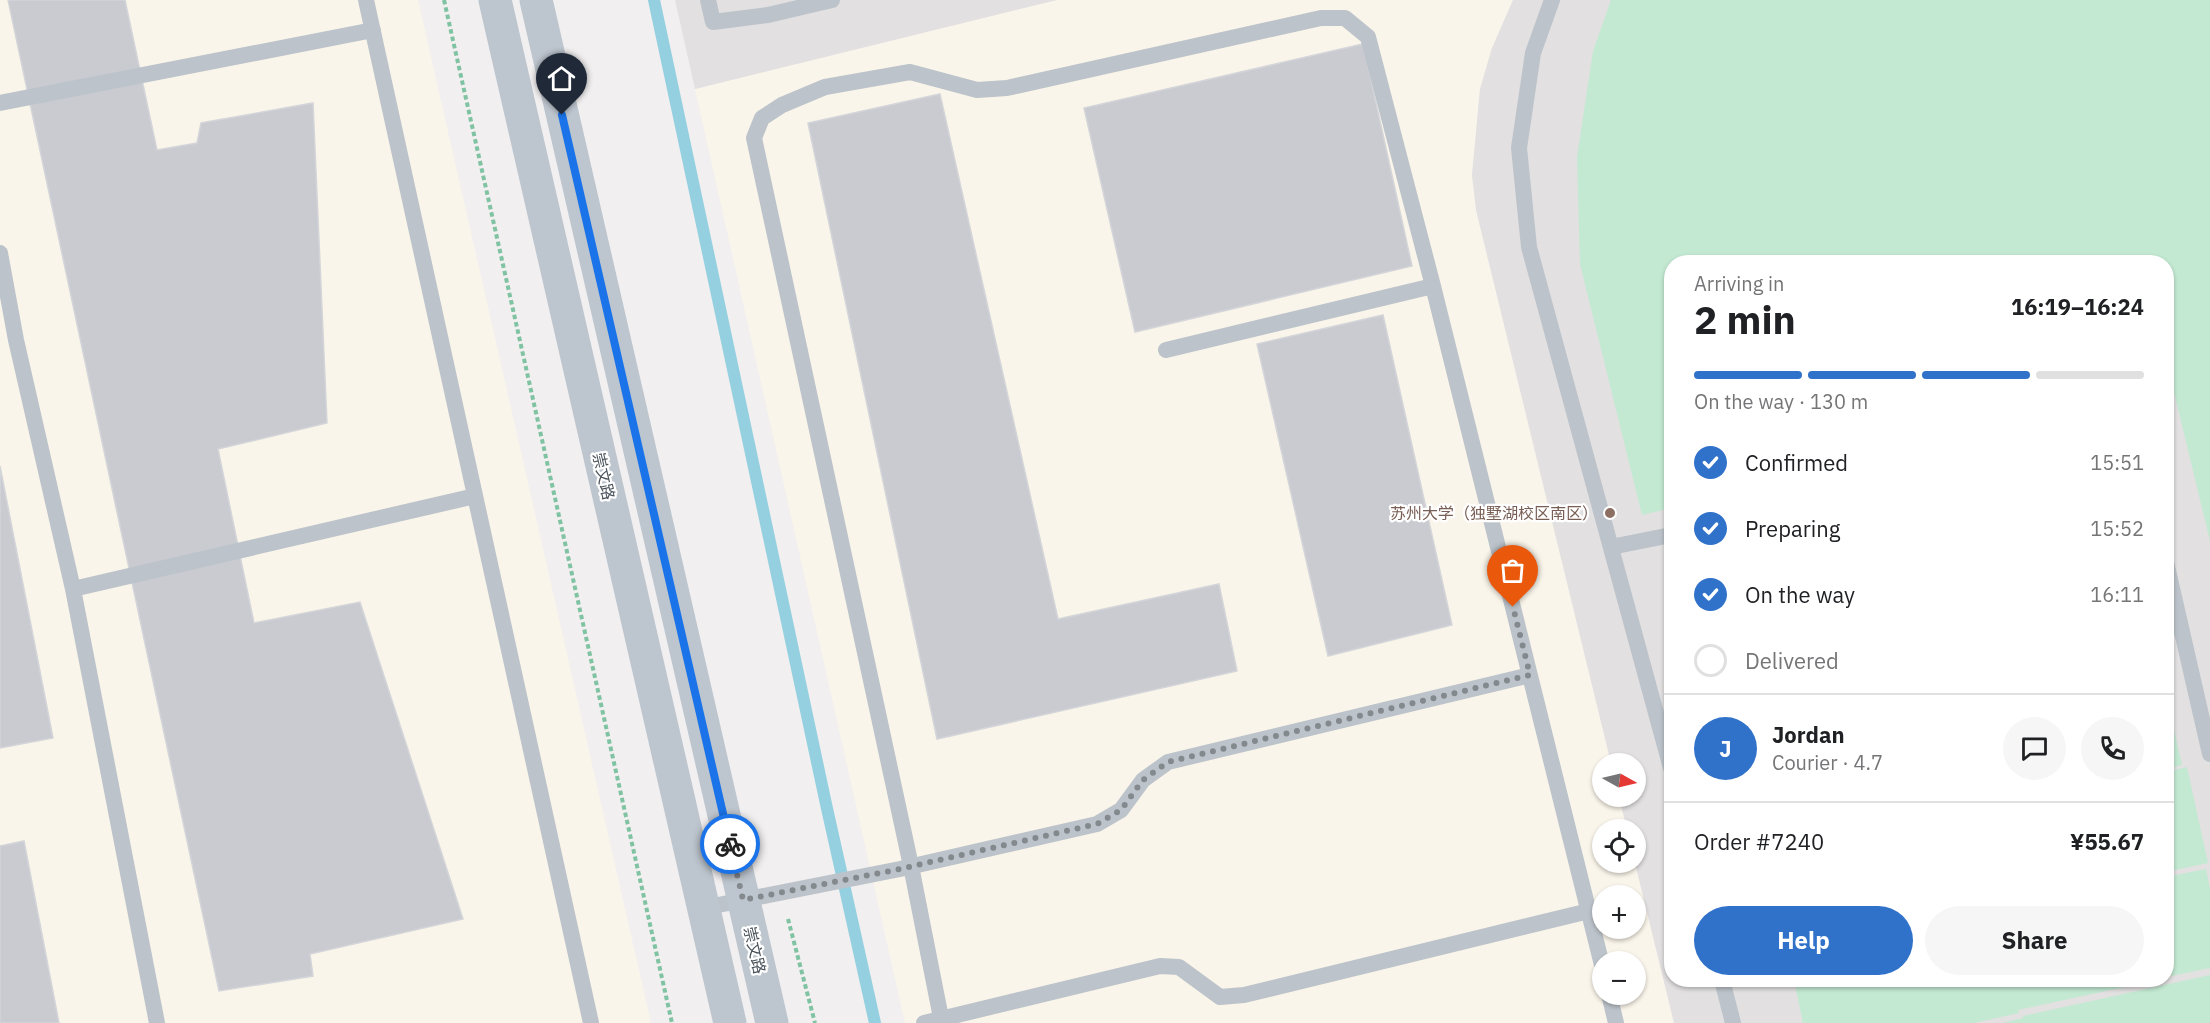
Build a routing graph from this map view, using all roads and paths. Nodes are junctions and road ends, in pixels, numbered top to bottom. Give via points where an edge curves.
1 (366, 0) edge
2 (444, 0) edge
3 (495, 0) edge
4 (536, 0) edge
5 (708, 0) edge
6 (832, 0) edge
7 (1552, 0) edge
8 (373, 30) junction
9 (0, 103) edge
10 (0, 253) edge
11 (1433, 286) junction
12 (1166, 350) dead end
13 (475, 496) junction
14 (1664, 536) edge
15 (1611, 547) junction
16 (74, 589) junction
17 (2174, 597) edge
18 (1530, 675) junction
19 (1664, 742) edge
20 (2210, 754) edge
21 (911, 866) junction
22 (743, 900) junction
23 (703, 908) junction
24 (1589, 912) junction
25 (1599, 951) edge
26 (1724, 987) edge
27 (1612, 1005) edge
28 (941, 1021) edge
29 (157, 1023) edge
30 (591, 1023) edge
31 (672, 1023) edge
32 (730, 1023) edge
33 (772, 1023) edge
34 (924, 1023) edge
35 (1616, 1023) edge
36 (1733, 1023) edge

1 - 8 lane
2 - 31 path
3 - 23 street, 崇文路
4 - 22 street, 崇文路
5 - 6 lane via 713,22 768,15
7 - 15 lane via 1533,53 1519,148 1529,247
8 - 9 lane
8 - 13 lane
10 - 16 lane via 16,340
11 - 12 lane
11 - 18 lane
11 - 21 lane via 1368,37 1345,18 1322,18 1007,88 977,90 910,72 825,87 762,118 754,138
13 - 16 lane
13 - 30 lane
14 - 15 lane
15 - 19 lane
16 - 29 lane
17 - 20 lane
18 - 21 lane via 1168,762 1143,780 1121,810 1097,824
18 - 24 lane
21 - 22 lane
21 - 28 lane
22 - 23 lane
22 - 33 street, 崇文路
23 - 32 street, 崇文路
24 - 25 lane
24 - 28 lane via 1244,995 1220,997 1179,967 1160,966
26 - 36 lane
27 - 35 lane
28 - 34 lane

